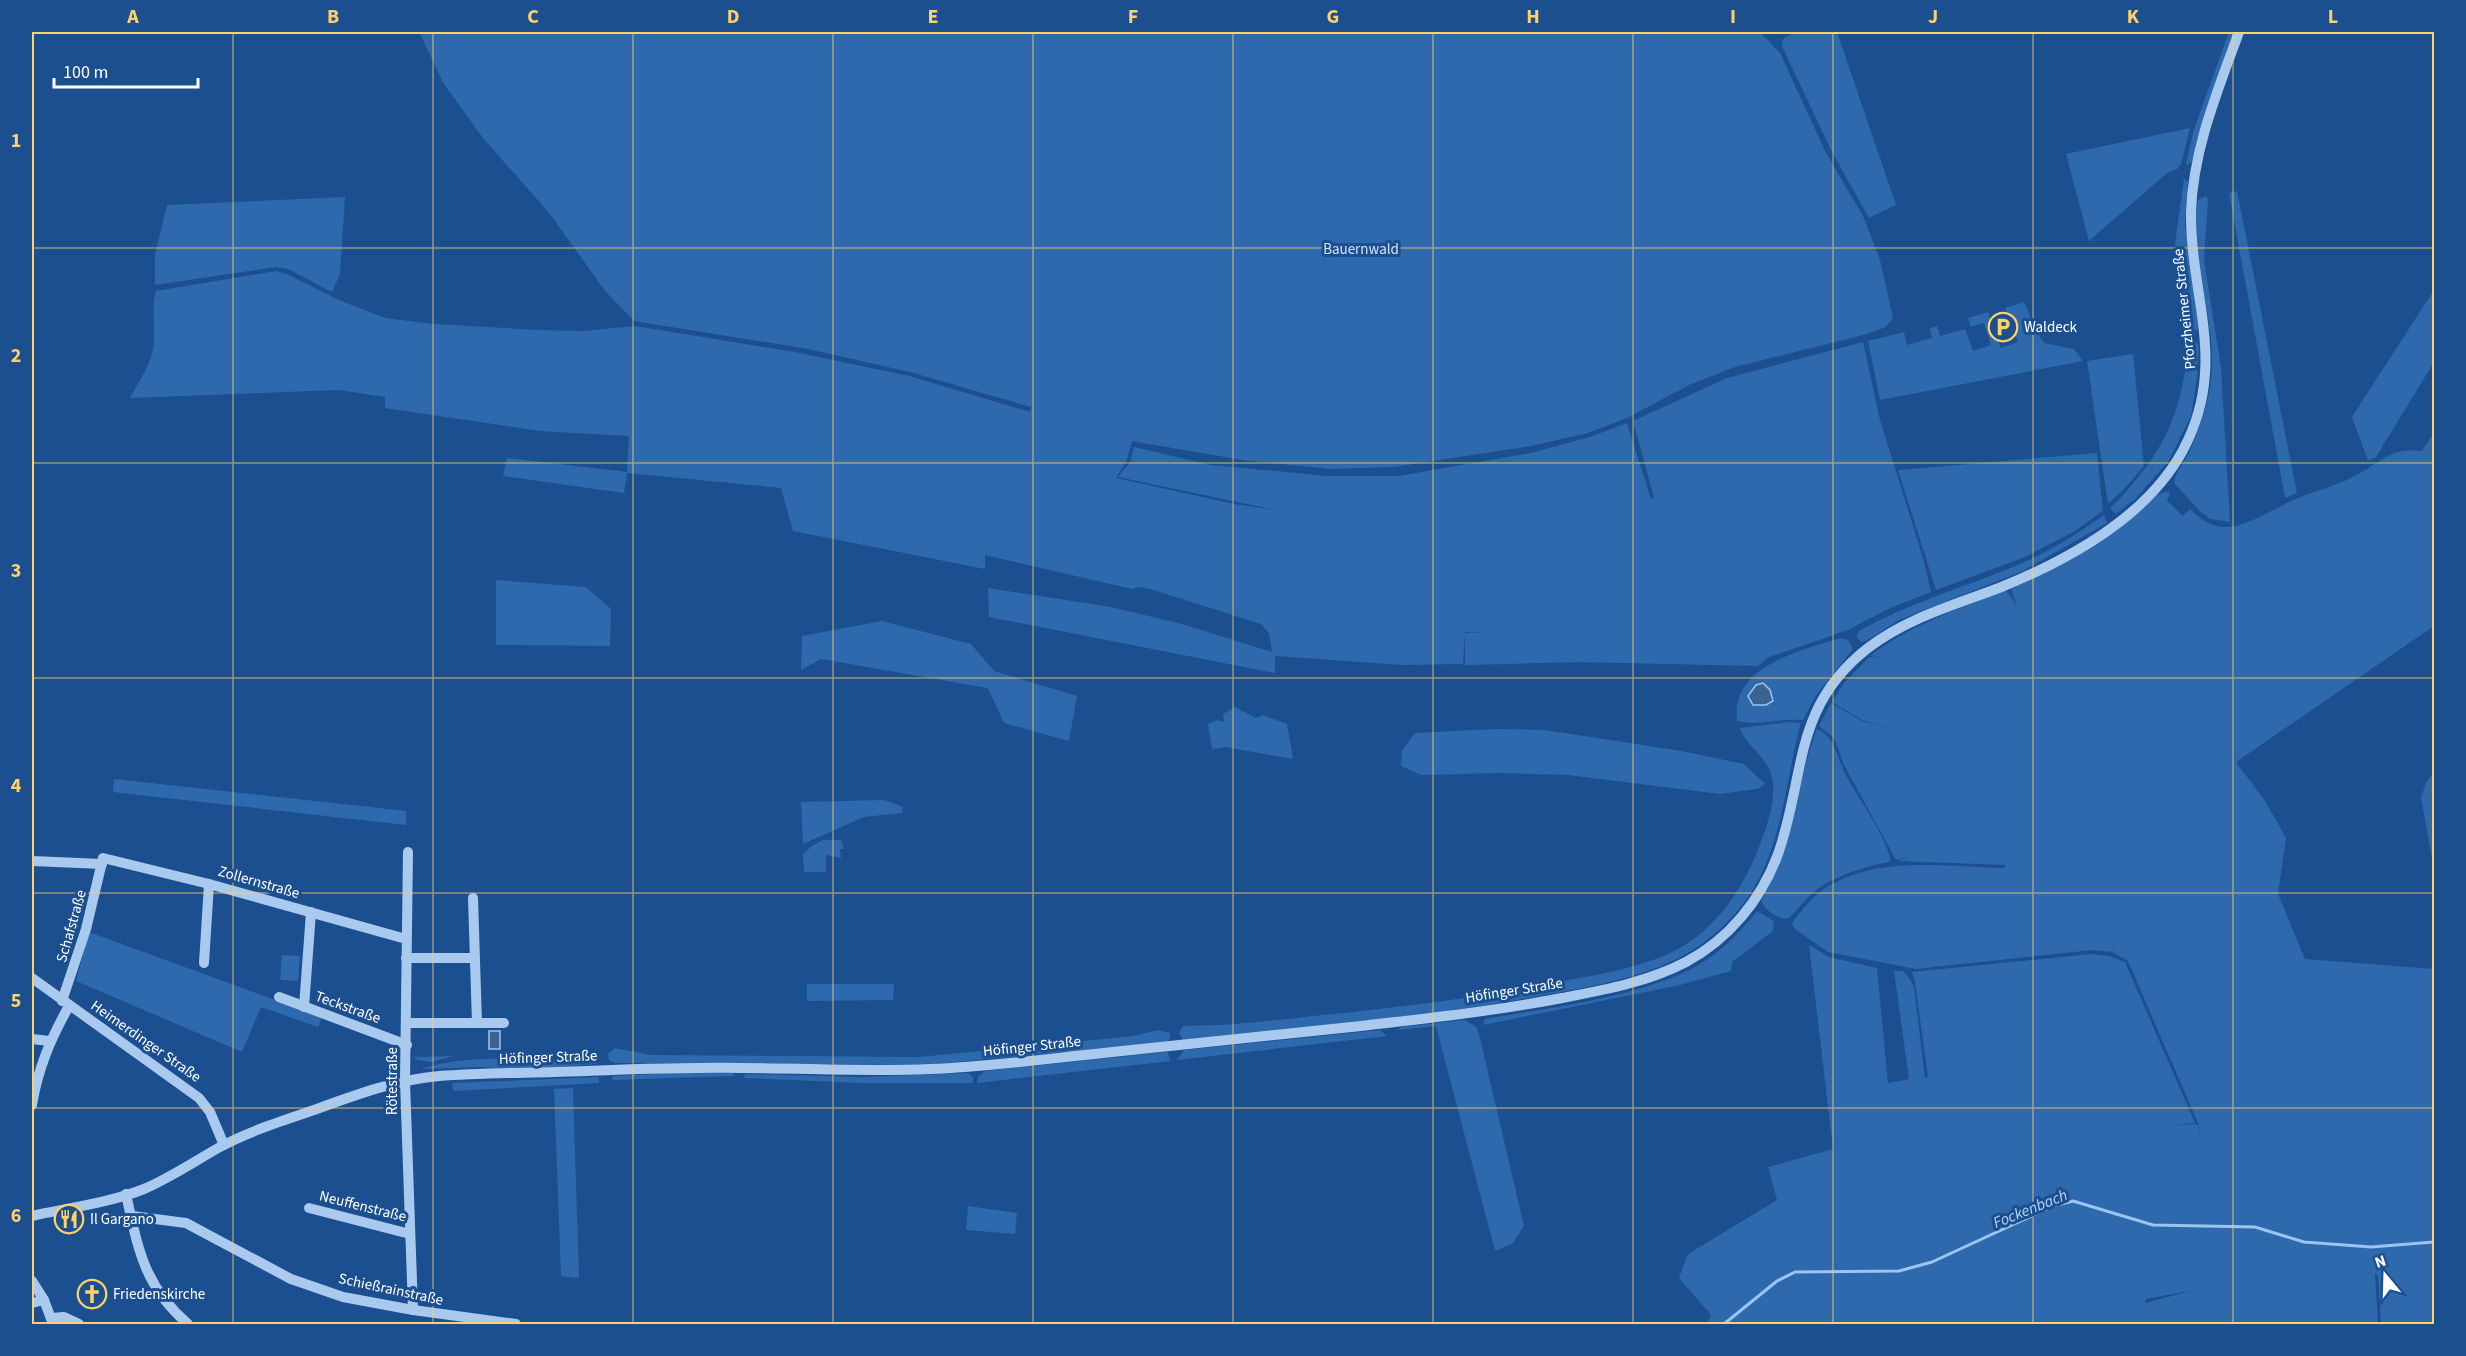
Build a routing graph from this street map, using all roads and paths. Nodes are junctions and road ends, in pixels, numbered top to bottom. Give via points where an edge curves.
1 (2239, 32) edge
2 (1861, 653) joint
3 (408, 852) dead end
4 (32, 861) edge
5 (103, 861) junction
6 (209, 884) junction
7 (473, 898) dead end
8 (311, 912) junction
9 (406, 939) junction
10 (406, 958) junction
11 (474, 958) junction
12 (204, 963) dead end
13 (32, 978) edge
14 (279, 997) dead end
15 (65, 1004) junction
16 (304, 1007) junction
17 (407, 1023) junction
18 (477, 1023) junction
19 (504, 1023) dead end
20 (32, 1039) edge
21 (49, 1041) junction
22 (407, 1045) junction
23 (405, 1081) junction
24 (32, 1105) edge
25 (224, 1145) junction
26 (126, 1194) junction
27 (309, 1208) dead end
28 (32, 1216) edge
29 (132, 1216) junction
30 (410, 1234) junction
31 (32, 1281) edge
32 (44, 1300) junction
33 (32, 1304) edge
34 (413, 1310) junction
35 (53, 1321) edge
36 (80, 1324) edge
37 (188, 1324) edge
38 (516, 1324) edge

1 - 2 street, Pforzheimer Straße via 2194,175 2193,258 2205,335 2206,373 2196,419 2178,459 2138,506 2092,540 2006,585 1920,617
2 - 23 street, Höfinger Straße via 1838,676 1807,732 1778,854 1758,895 1717,942 1688,961 1648,979 1489,1011 974,1067 858,1071 604,1070
3 - 9 street, Rötestraße
4 - 5 street, Zollernstraße
5 - 6 street, Zollernstraße
5 - 15 street, Schafstraße
6 - 8 street, Zollernstraße
6 - 12 street
7 - 11 street
8 - 9 street, Zollernstraße
8 - 16 street
9 - 10 street, Rötestraße
10 - 11 street
10 - 17 street, Rötestraße
11 - 18 street
13 - 15 street, Heimerdinger Straße
14 - 16 street, Teckstraße
15 - 21 street, Schafstraße
15 - 25 street, Heimerdinger Straße via 199,1098 210,1112
16 - 22 street, Teckstraße
17 - 18 street
17 - 22 street, Rötestraße
18 - 19 street
20 - 21 street
21 - 24 street, Schafstraße
22 - 23 street, Rötestraße
23 - 25 street, Höfinger Straße via 309,1111
23 - 30 street, Rötestraße
25 - 26 street, Höfinger Straße via 146,1188
26 - 28 street, Höfinger Straße
26 - 29 street
27 - 30 street, Neuffenstraße
29 - 34 street, Schießrainstraße via 186,1223 291,1279 343,1297
29 - 37 street via 146,1273
30 - 34 street, Rötestraße
31 - 32 street
32 - 33 street
32 - 35 street
34 - 38 street, Schießrainstraße
35 - 36 street via 64,1317

